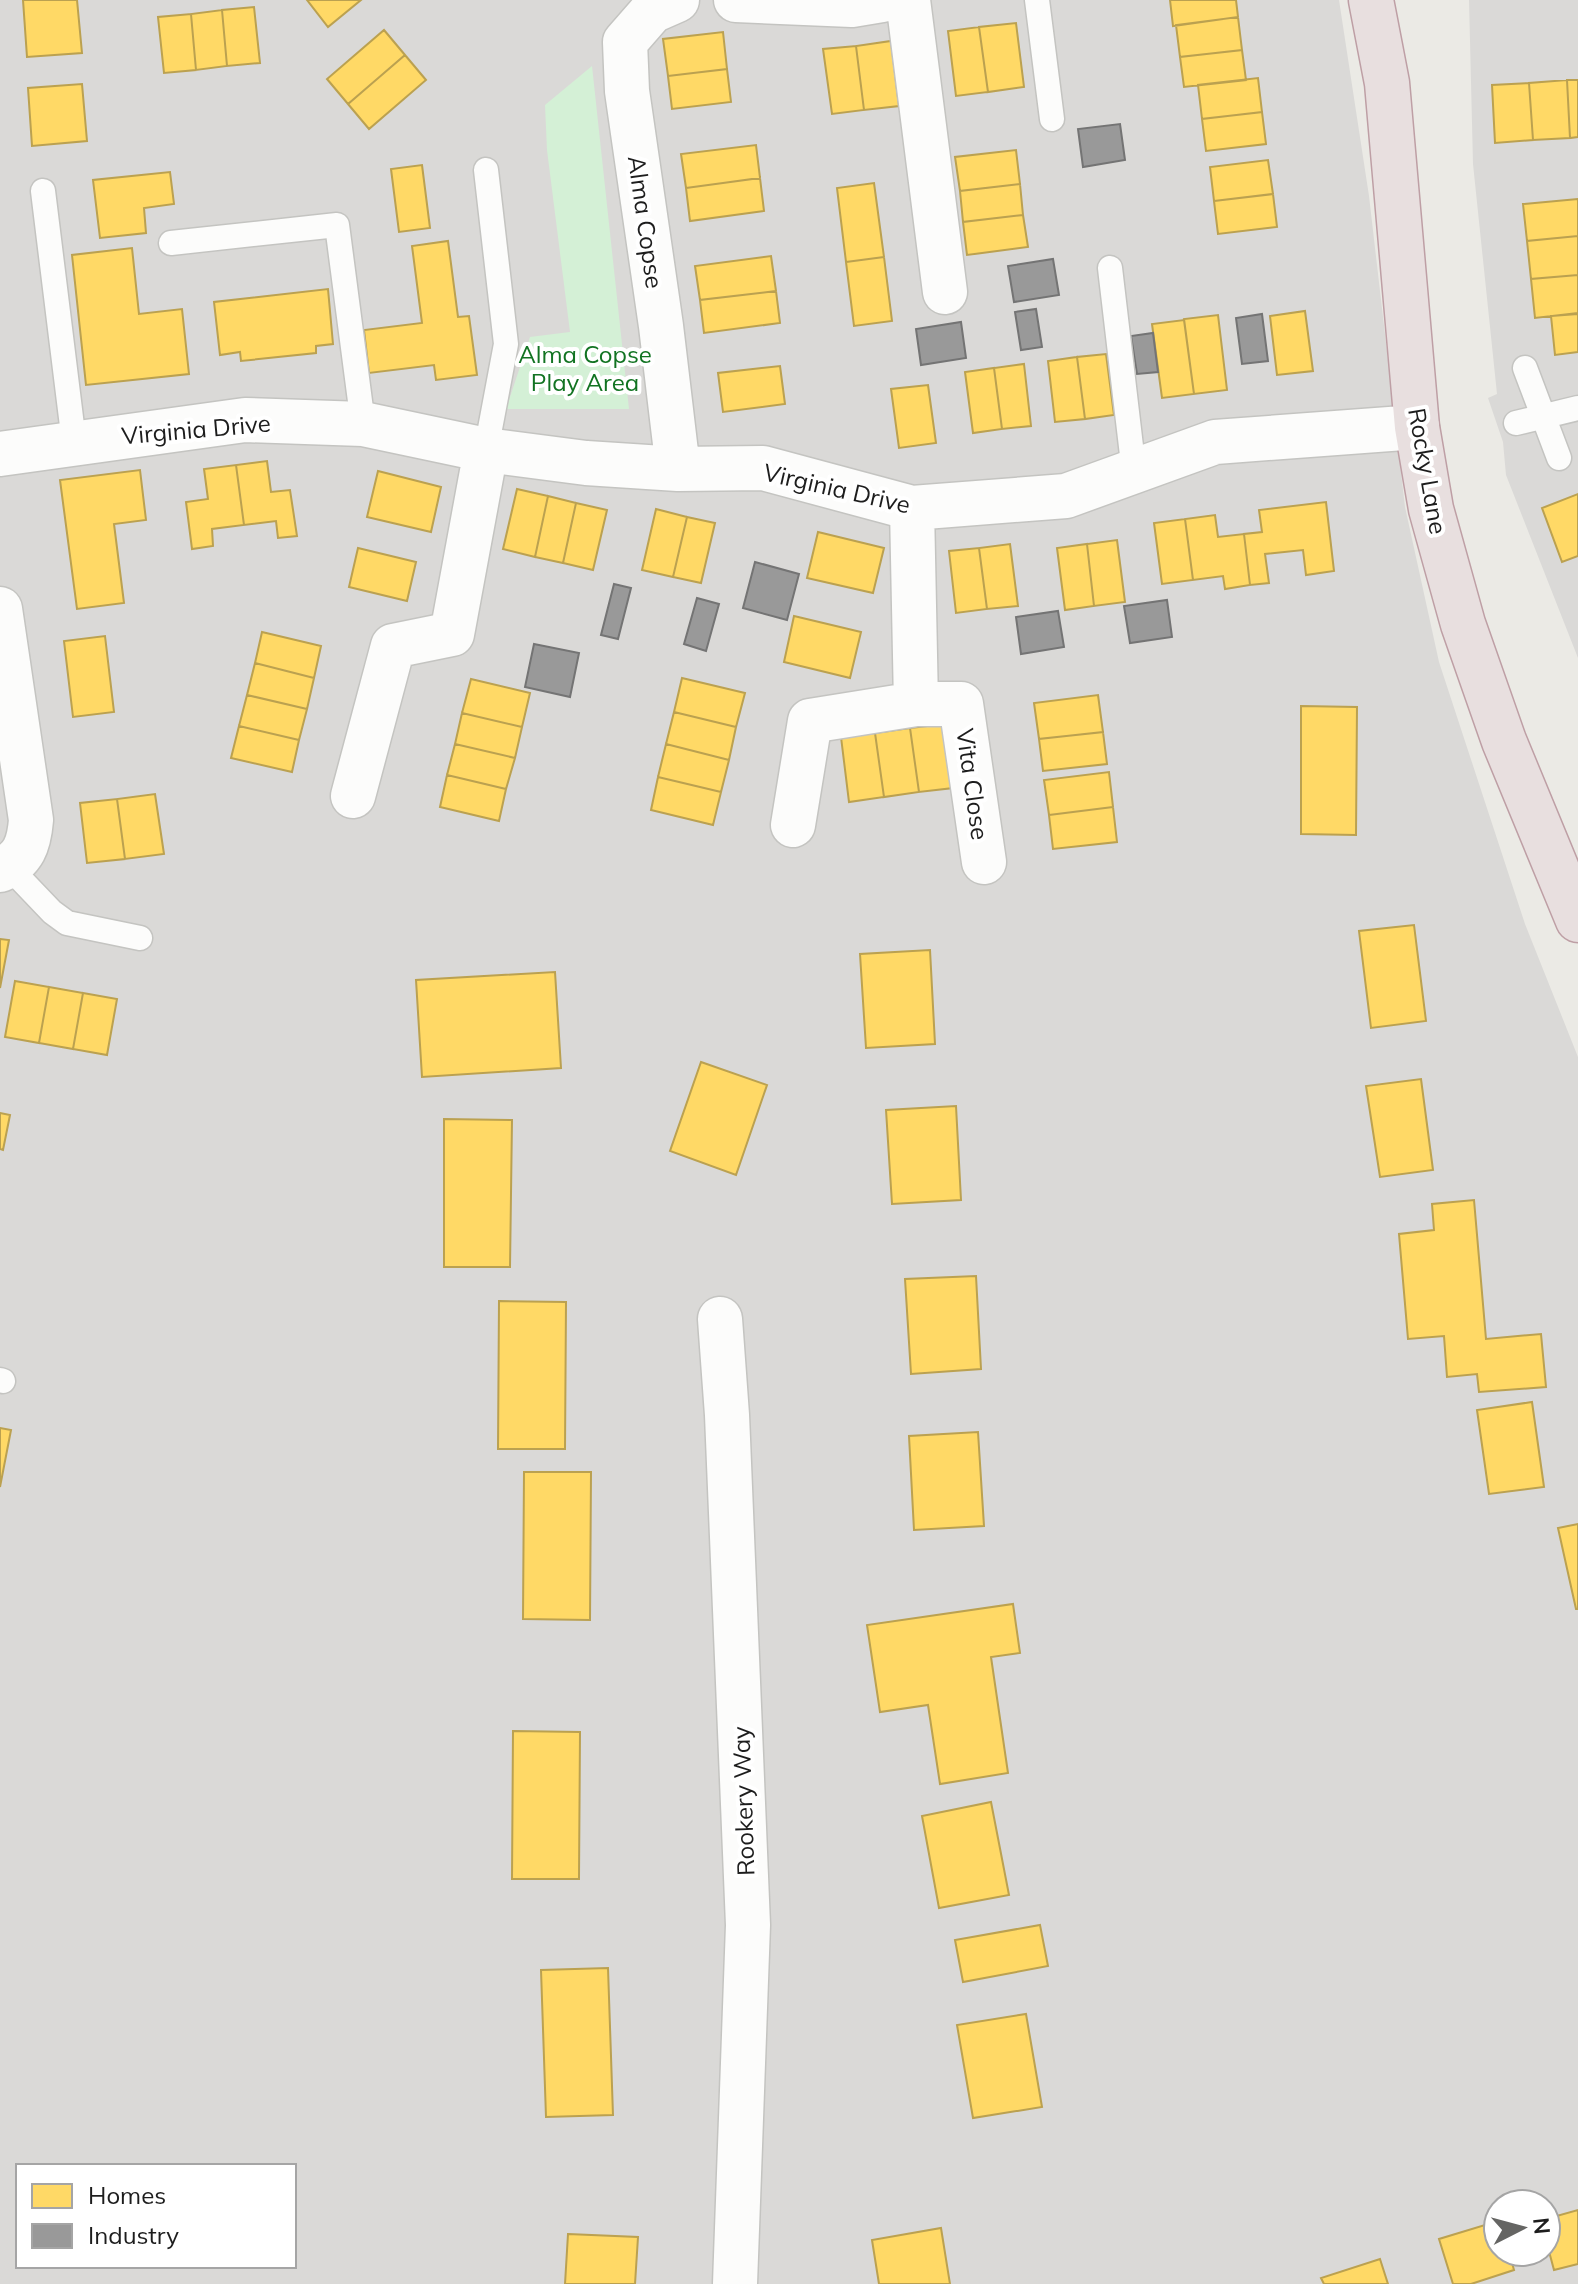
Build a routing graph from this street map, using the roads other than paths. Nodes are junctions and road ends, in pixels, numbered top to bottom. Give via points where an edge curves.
1 (677, 0) edge
2 (736, 0) edge
3 (882, 0) edge
4 (908, 0) edge
5 (1037, 0) edge
6 (1371, 0) edge
7 (1052, 119) dead end
8 (486, 170) dead end
9 (43, 191) dead end
10 (171, 243) dead end
11 (1110, 268) dead end
12 (945, 292) dead end
13 (1525, 368) dead end
14 (1578, 408) edge
15 (1542, 416) junction
16 (1516, 423) dead end
17 (363, 424) junction
18 (1417, 427) junction
19 (74, 442) junction
20 (486, 450) junction
21 (0, 454) edge
22 (1559, 458) dead end
23 (678, 469) junction
24 (1134, 472) junction
25 (912, 508) junction
26 (0, 609) edge
27 (916, 704) junction
28 (353, 796) dead end
29 (793, 825) dead end
30 (984, 862) dead end
31 (4, 868) edge
32 (1578, 920) edge
33 (140, 938) dead end
34 (720, 1319) dead end
35 (735, 2284) edge

1 - 23 street, Alma Copse via 652,11 625,42 627,91
2 - 3 street via 852,5
4 - 12 street
5 - 7 lane
6 - 18 highway, Rocky Lane via 1387,83
8 - 20 lane via 506,344
9 - 19 lane
10 - 17 lane via 337,225
11 - 24 lane
13 - 15 lane
14 - 15 lane
15 - 16 lane
15 - 22 lane
17 - 19 street, Virginia Drive via 245,420
17 - 20 street, Virginia Drive
18 - 24 street, Virginia Drive via 1215,442
18 - 32 highway, Rocky Lane via 1431,509 1463,624 1504,741
19 - 21 street, Virginia Drive
20 - 23 street, Virginia Drive
20 - 28 street via 452,634 393,646
23 - 25 street, Virginia Drive via 763,468
24 - 25 street, Virginia Drive via 1066,496
25 - 27 street
26 - 31 street via 31,820 29,845
27 - 29 street, Vita Close via 810,721
27 - 30 street, Vita Close via 961,704
31 - 33 lane via 67,923
34 - 35 street, Rookery Way via 748,1925

